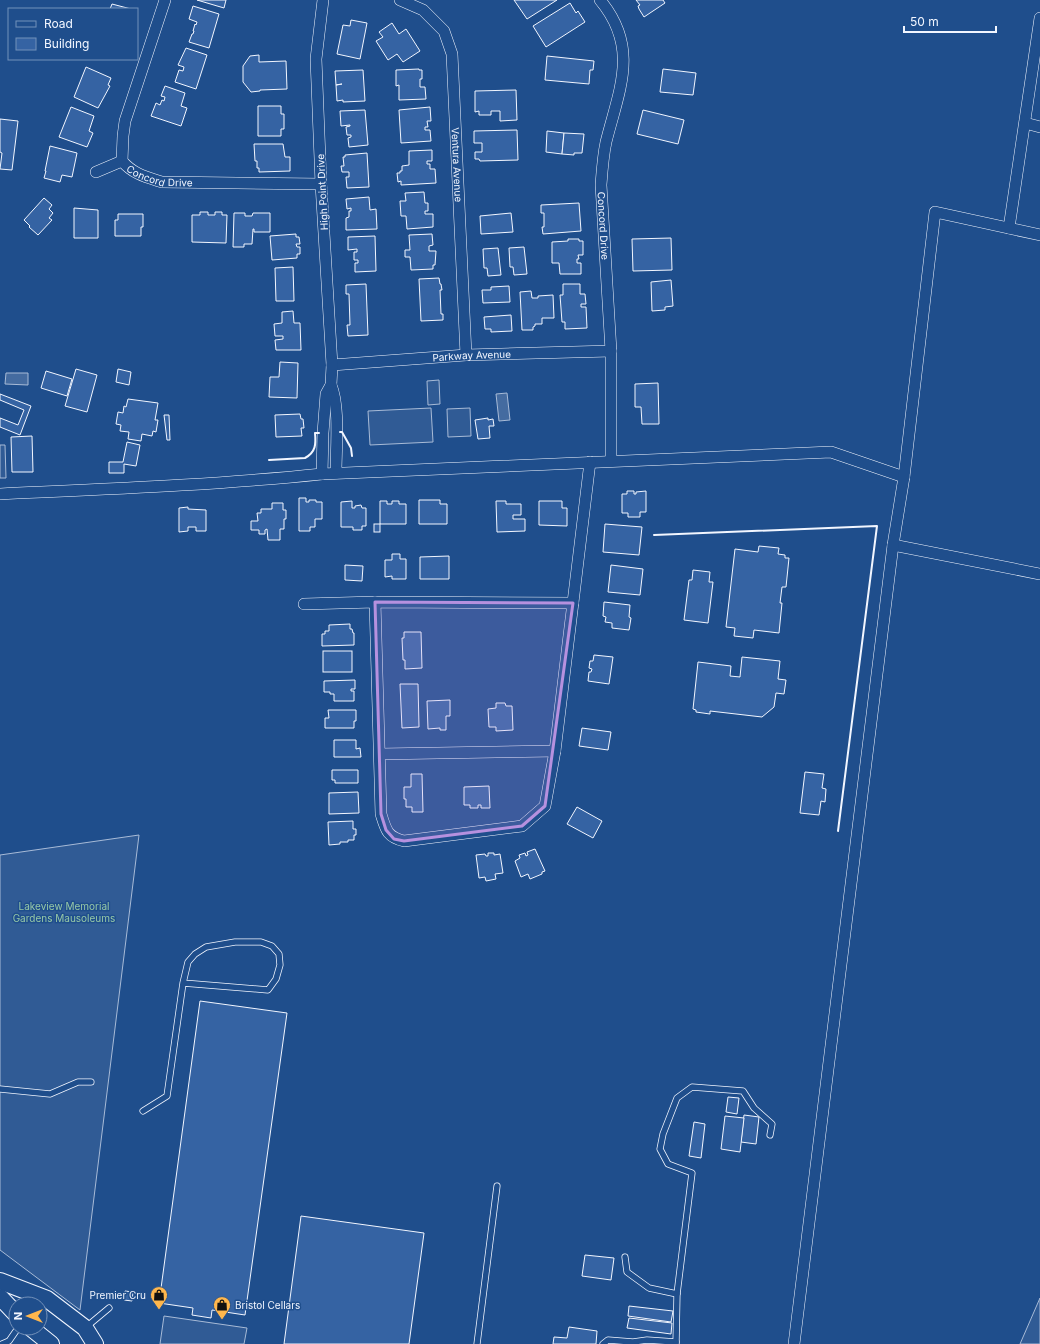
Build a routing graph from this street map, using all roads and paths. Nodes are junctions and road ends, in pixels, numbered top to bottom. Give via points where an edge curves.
1 (165, 0) edge
2 (323, 0) edge
3 (400, 0) edge
4 (600, 0) edge
5 (1040, 18) edge
6 (1025, 123) junction
7 (1040, 127) edge
8 (122, 162) junction
9 (96, 172) dead end
10 (321, 184) junction
11 (1009, 228) junction
12 (1040, 235) edge
13 (610, 350) junction
14 (466, 355) junction
15 (332, 365) junction
16 (331, 385) junction
17 (611, 461) junction
18 (590, 462) junction
19 (336, 473) junction
20 (322, 474) junction
21 (904, 477) junction
22 (0, 494) edge
23 (893, 545) junction
24 (1040, 574) edge
25 (375, 602) junction
26 (573, 603) junction
27 (304, 604) dead end
28 (555, 751) junction
29 (380, 754) junction
30 (183, 983) junction
31 (91, 1082) dead end
32 (0, 1090) edge
33 (143, 1111) dead end
34 (770, 1135) dead end
35 (497, 1186) dead end
36 (626, 1257) dead end
37 (0, 1281) edge
38 (677, 1294) junction
39 (39, 1296) edge
40 (0, 1297) edge
41 (48, 1300) edge
42 (8, 1306) edge
43 (109, 1308) dead end
44 (85, 1328) junction
45 (12, 1336) edge
46 (41, 1336) edge
47 (676, 1343) edge
48 (2, 1344) edge
49 (51, 1344) edge
50 (82, 1344) edge
51 (95, 1344) edge
52 (477, 1344) edge
53 (603, 1344) edge
54 (794, 1344) edge

1 - 8 street, Concord Drive via 125,121
2 - 10 street, High Point Drive via 316,59
3 - 14 street, Ventura Avenue via 423,10 444,31 452,54
4 - 13 street, Concord Drive via 614,19 623,49 624,65 603,161 601,185
5 - 6 street
6 - 7 street
6 - 11 street
8 - 9 street
8 - 10 street, Concord Drive via 142,176 162,182
10 - 15 street, High Point Drive
11 - 12 street
11 - 21 street via 935,212
13 - 14 street, Parkway Avenue
13 - 17 street, Concord Drive
14 - 15 street, Parkway Avenue
15 - 16 street, High Point Drive
16 - 19 street, High Point Drive via 335,393 336,408
16 - 20 street, High Point Drive via 326,394 322,433
17 - 18 street
17 - 21 street via 831,452
18 - 19 street
18 - 26 street
19 - 20 street
20 - 22 street via 188,485
21 - 23 street
23 - 24 street
23 - 54 street
25 - 26 street
25 - 27 street
25 - 29 street
26 - 28 street
28 - 29 street
28 - 29 street via 545,806 522,826 404,841 394,839 386,830 381,814
30 - 30 lane via 188,962 206,947 235,942 261,942 272,946 279,954 280,966 276,979 268,990
30 - 33 lane via 167,1096
31 - 32 lane via 78,1082 50,1094
34 - 38 lane via 772,1124 754,1108 743,1091 692,1087 677,1098 660,1149 668,1164 692,1173
35 - 52 lane
36 - 38 lane via 627,1272 649,1288
37 - 39 main road
38 - 47 lane
40 - 42 main road
41 - 44 main road
43 - 44 lane
44 - 50 main road
44 - 51 main road
45 - 48 lane
46 - 49 main road
47 - 53 lane via 608,1340

